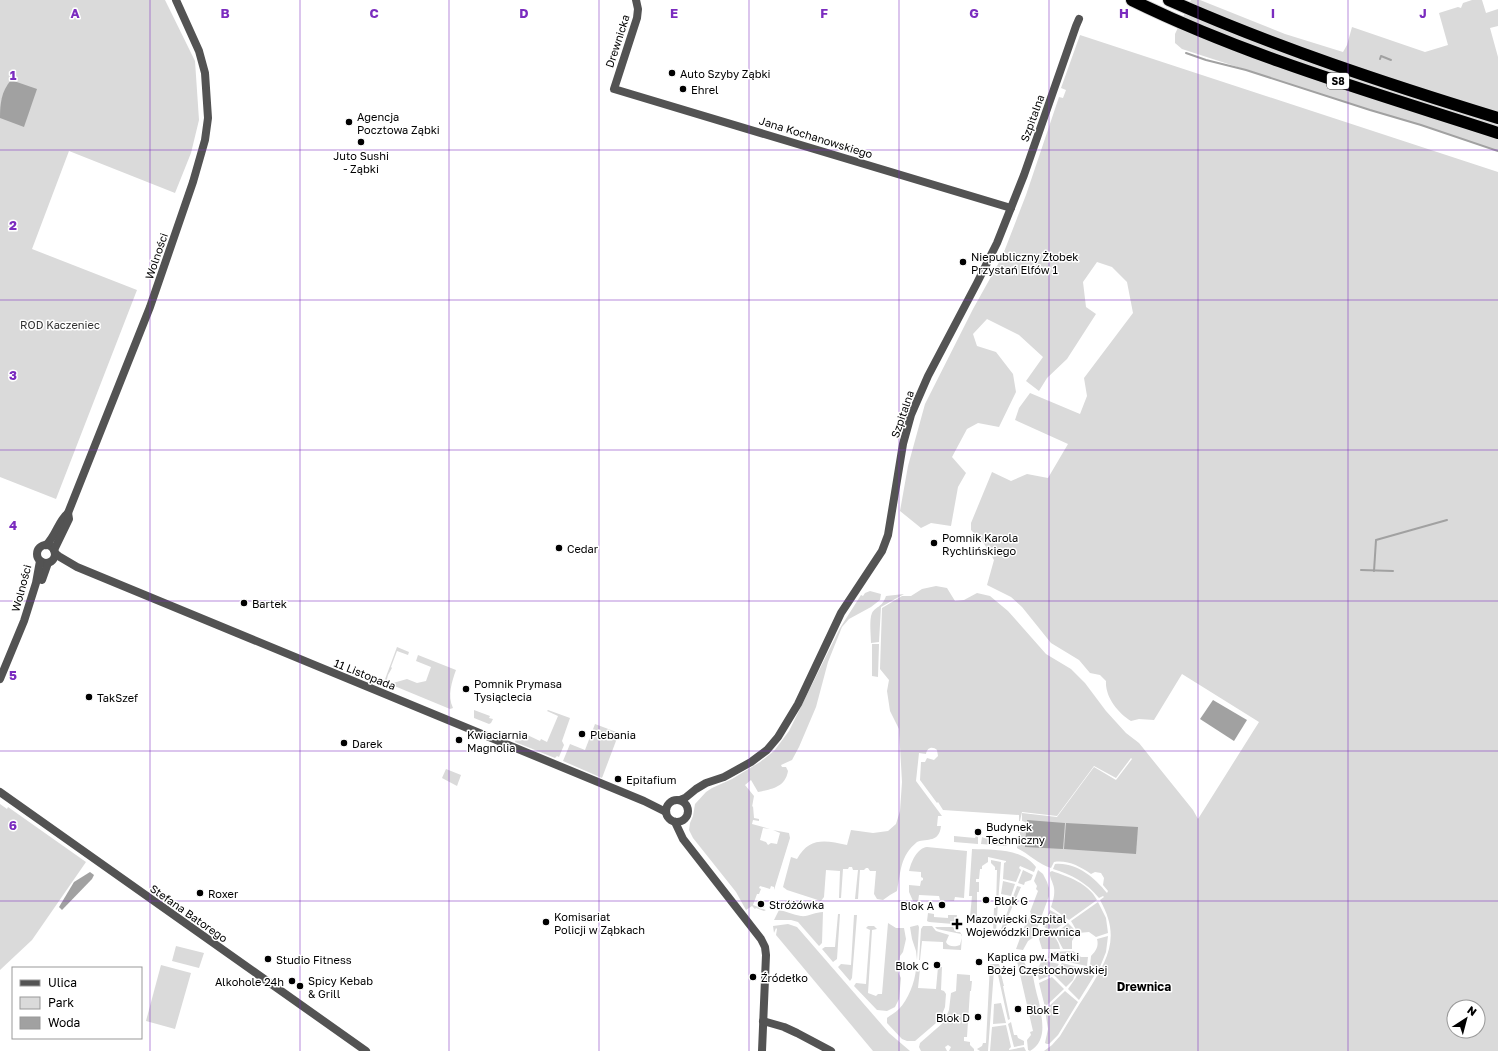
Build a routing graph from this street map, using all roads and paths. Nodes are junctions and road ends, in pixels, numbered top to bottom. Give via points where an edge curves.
1 (176, 0) edge
2 (636, 0) edge
3 (1132, 0) edge
4 (1169, 0) edge
5 (1078, 21) dead end
6 (614, 89) joint
7 (1498, 118) edge
8 (1498, 133) edge
9 (1011, 208) junction
10 (68, 514) junction
11 (46, 545) junction
12 (54, 551) junction
13 (46, 562) junction
14 (77, 567) junction
15 (0, 679) edge
16 (716, 780) junction
17 (0, 792) edge
18 (680, 800) junction
19 (667, 808) junction
20 (688, 808) junction
21 (684, 820) junction
22 (675, 822) junction
23 (690, 847) junction
24 (763, 1022) junction
25 (366, 1051) edge
26 (762, 1051) edge
27 (831, 1051) edge

1 - 10 street, Wolności via 204,68 208,118 205,140 151,304
2 - 6 street, Drewnicka via 637,18
3 - 8 highway, S8 via 1306,71
4 - 7 highway, S8 via 1279,45
5 - 9 street, Szpitalna
6 - 9 street, Jana Kochanowskiego
9 - 16 street, Szpitalna via 987,264 928,376 911,415 900,458 888,535 882,551 841,614 793,714 778,738 761,755
10 - 11 street, Wolności
10 - 12 street, Wolności via 69,519
11 - 12 street via 51,546
11 - 13 street via 37,550 37,557
12 - 13 street via 54,558
12 - 14 street, 11 Listopada
13 - 14 street, 11 Listopada
13 - 15 street, Wolności via 39,591
14 - 19 street, 11 Listopada via 644,801
16 - 18 street via 700,786
16 - 20 street via 692,799
17 - 25 street, Stefana Batorego
18 - 19 street via 672,801
18 - 20 street
19 - 22 street via 669,818
20 - 21 street
21 - 22 street
21 - 23 street via 685,834
22 - 23 street
23 - 24 street via 765,947
24 - 26 street
24 - 27 street via 784,1027

